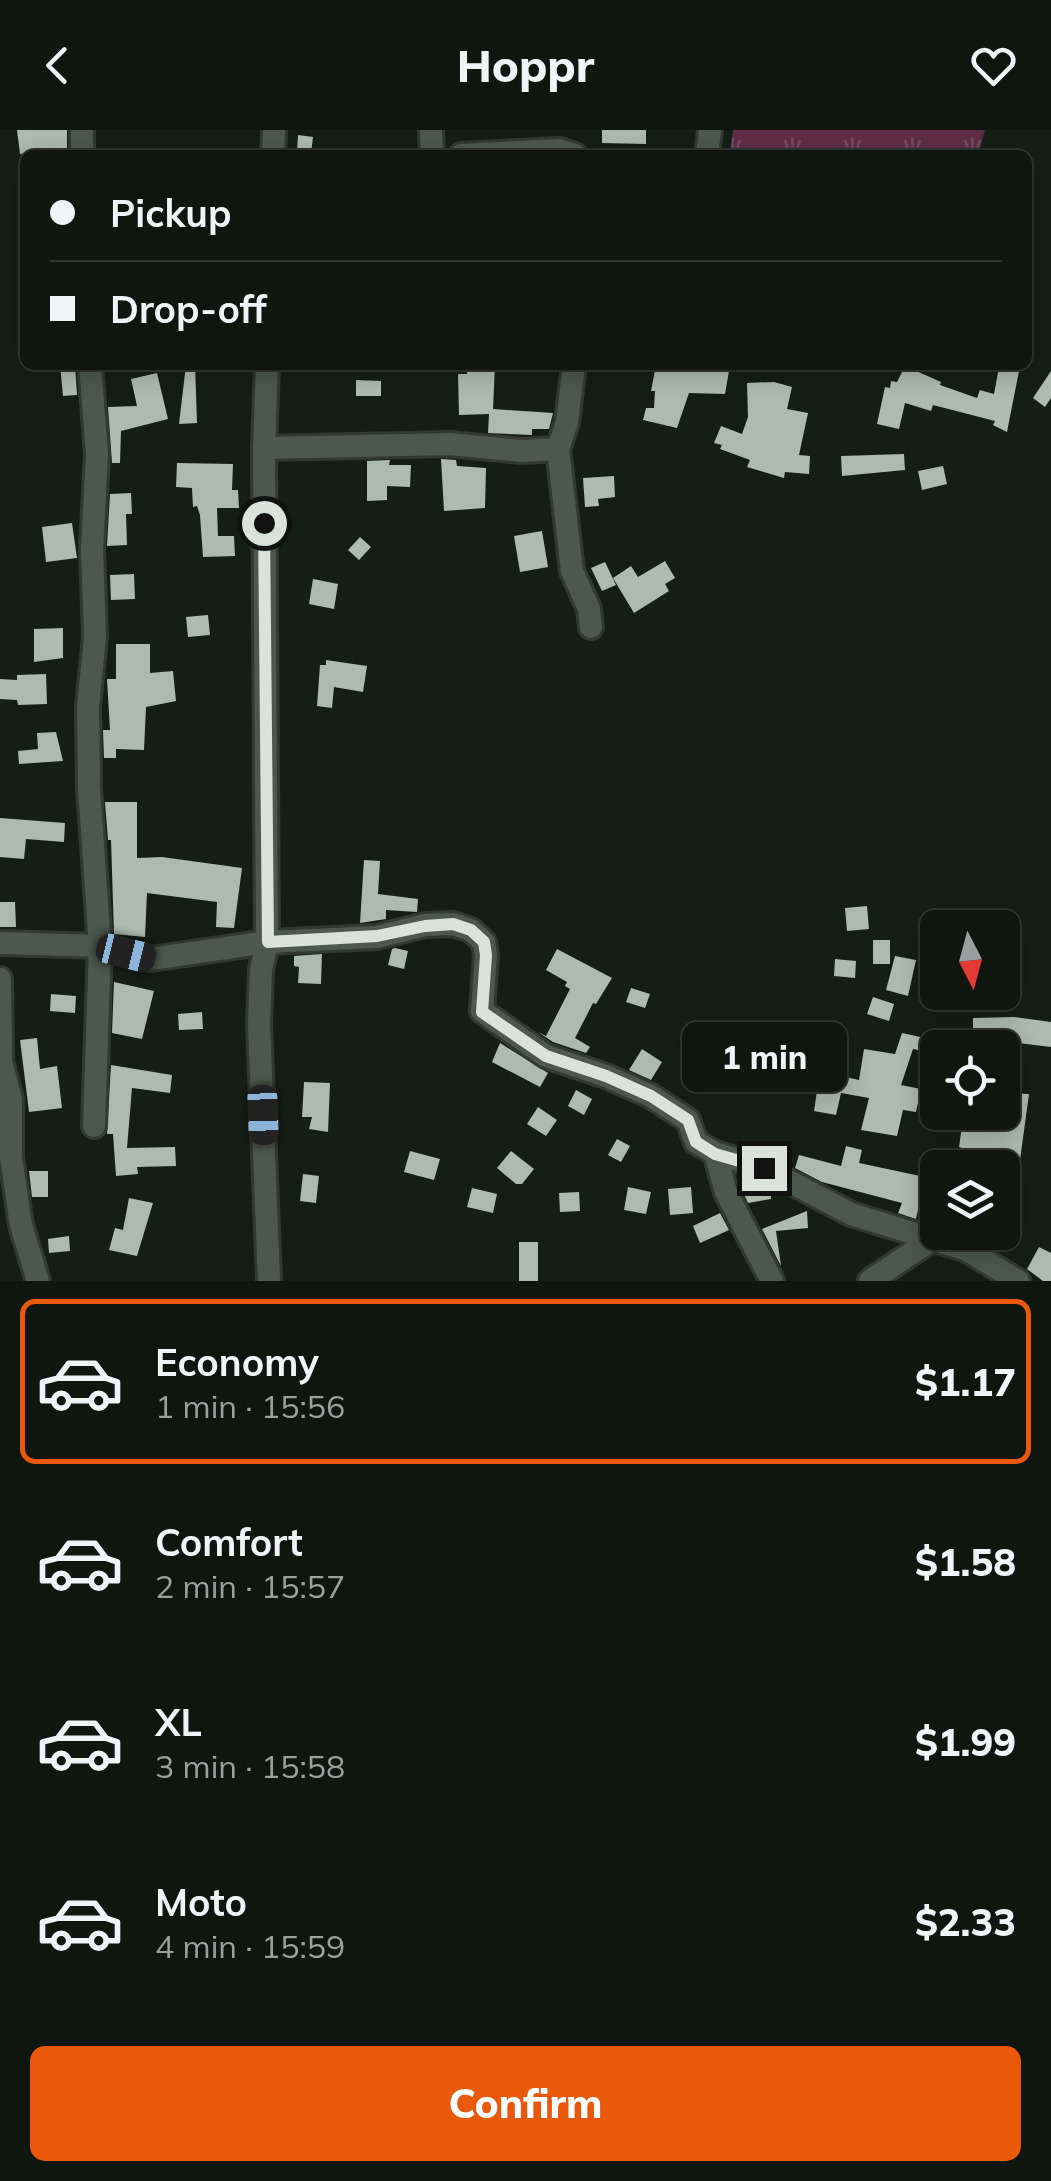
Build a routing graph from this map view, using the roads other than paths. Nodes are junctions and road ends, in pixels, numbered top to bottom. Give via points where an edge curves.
1 (90, 370) edge
2 (268, 370) edge
3 (573, 370) edge
4 (264, 448) junction
5 (558, 449) junction
6 (591, 627) dead end
7 (268, 942) junction
8 (0, 944) edge
9 (100, 946) junction
10 (0, 979) edge
11 (94, 1126) dead end
12 (715, 1154) junction
13 (920, 1236) edge
14 (920, 1248) edge
15 (967, 1250) edge
16 (38, 1281) edge
17 (270, 1281) edge
18 (772, 1281) edge
19 (870, 1281) edge
20 (1018, 1281) edge

1 - 9 street via 97,454 89,788
2 - 4 street
3 - 5 street
4 - 5 street
4 - 7 street
5 - 6 street via 572,571
7 - 9 street via 151,959
7 - 12 street via 453,924 471,930 486,955 482,1012 546,1056 651,1096 688,1120 696,1142
7 - 17 street via 259,1024
8 - 9 street
9 - 11 street
10 - 16 street via 0,1061 11,1099 11,1157
12 - 13 street via 764,1168 851,1214
12 - 18 street via 726,1192
14 - 19 street
15 - 20 street

